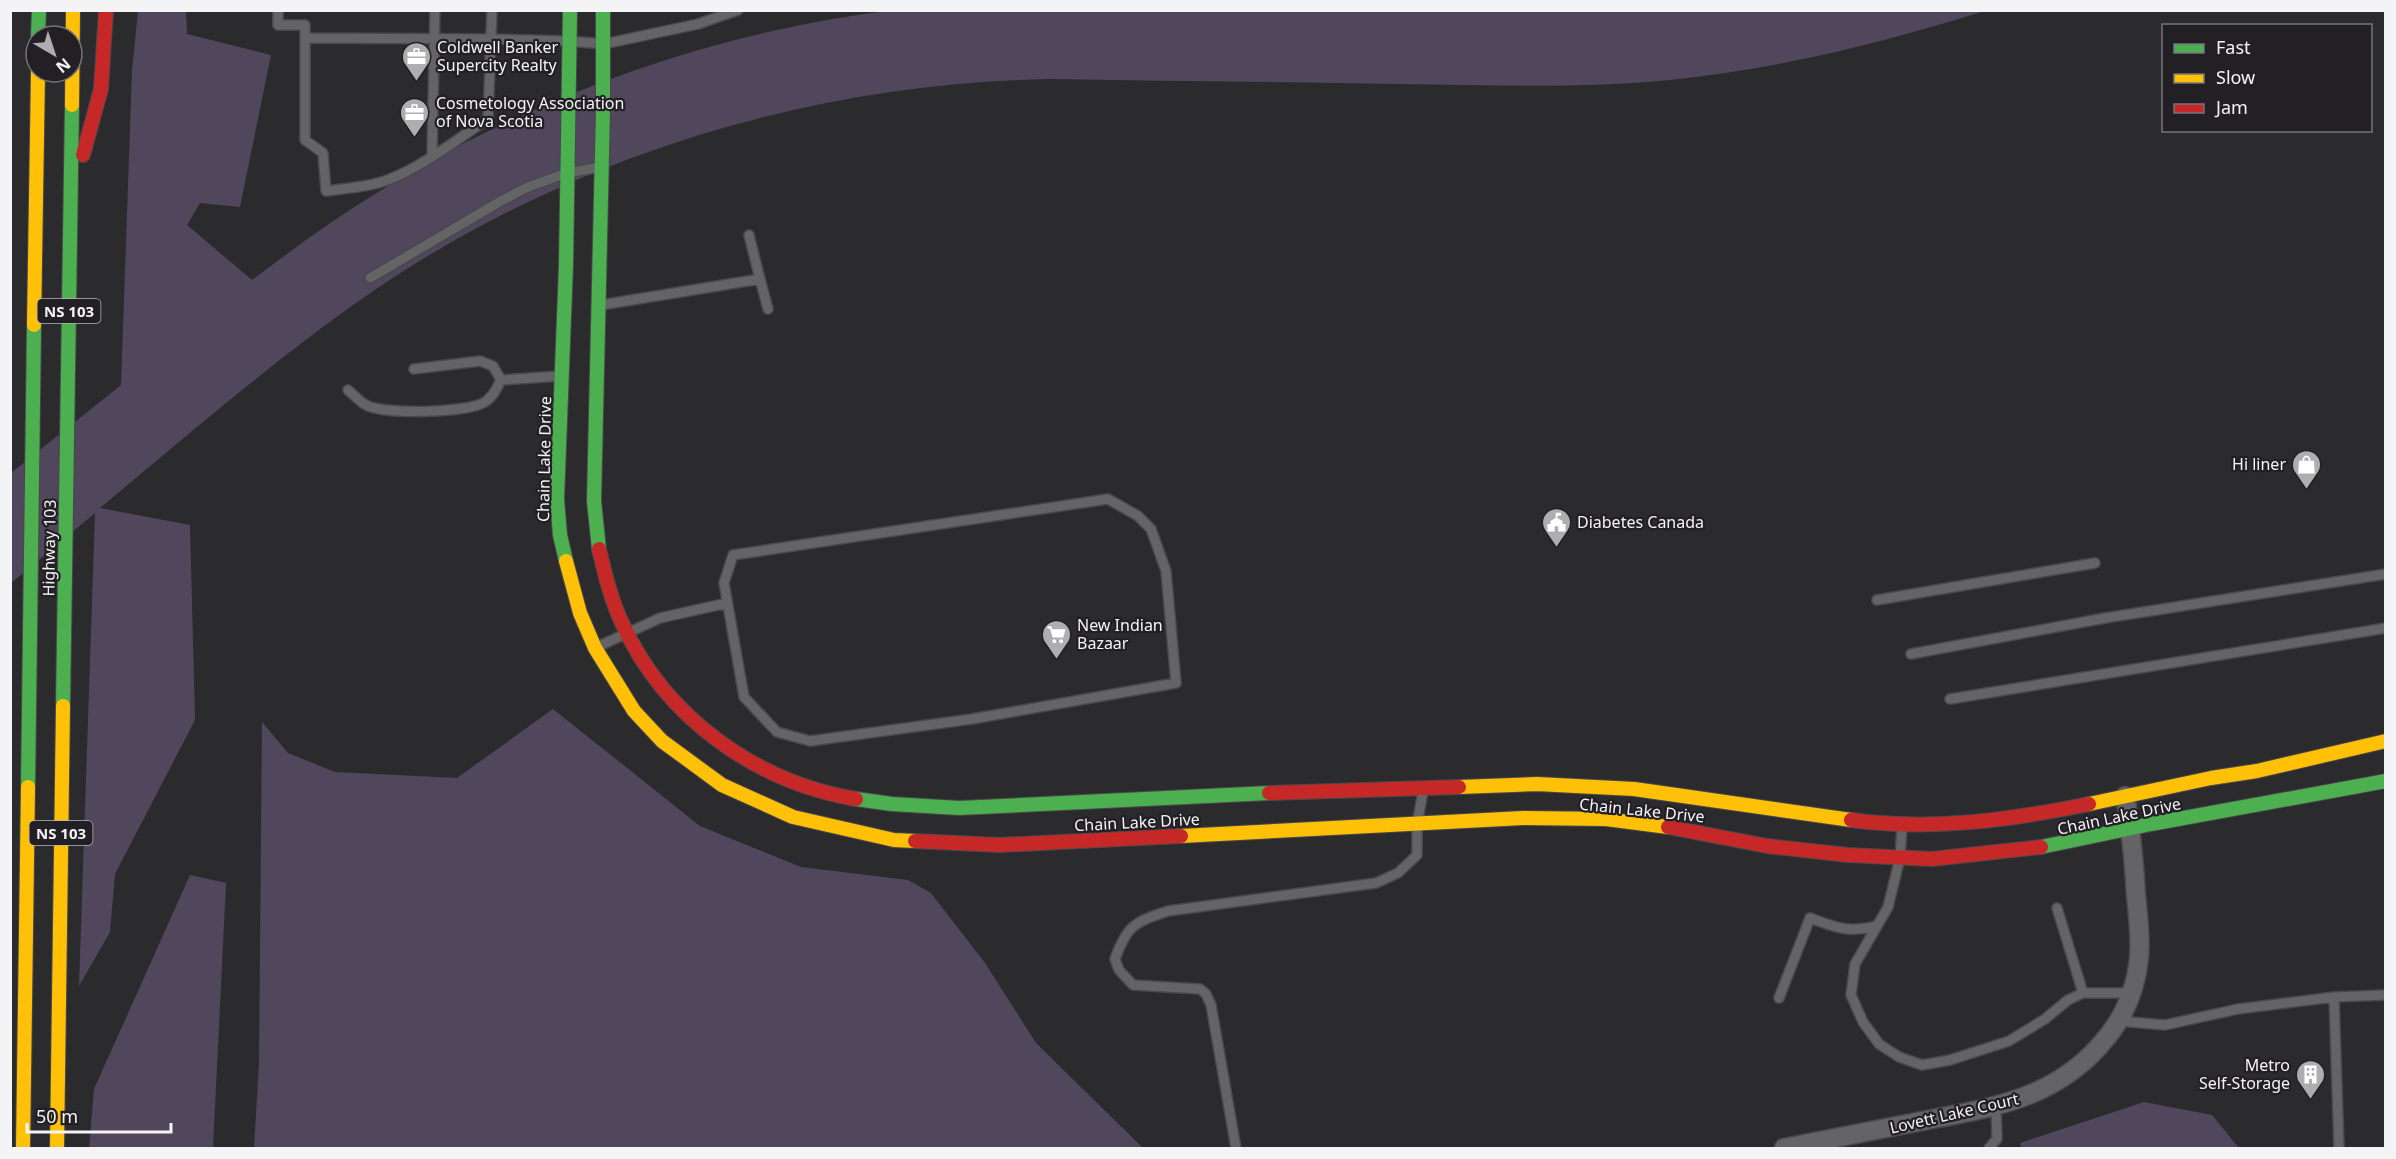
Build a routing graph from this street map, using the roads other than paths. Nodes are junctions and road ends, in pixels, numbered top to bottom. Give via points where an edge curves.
1 (73, 10) edge
2 (106, 10) edge
3 (279, 10) edge
4 (435, 10) edge
5 (492, 10) edge
6 (570, 10) edge
7 (603, 10) edge
8 (738, 10) edge
9 (306, 39) junction
10 (491, 39) junction
11 (433, 40) junction
12 (569, 40) junction
13 (604, 44) junction
14 (38, 84) edge
15 (432, 156) junction
16 (600, 167) junction
17 (567, 173) junction
18 (70, 204) junction
19 (749, 234) dead end
20 (370, 278) dead end
21 (760, 279) junction
22 (598, 305) junction
23 (768, 309) dead end
24 (414, 369) dead end
25 (562, 376) junction
26 (501, 380) junction
27 (348, 390) dead end
28 (2095, 563) dead end
29 (2385, 574) edge
30 (1877, 600) dead end
31 (727, 603) junction
32 (2385, 627) edge
33 (626, 632) junction
34 (595, 648) junction
35 (1911, 654) dead end
36 (1950, 699) dead end
37 (2385, 741) edge
38 (2385, 781) edge
39 (1423, 788) junction
40 (2126, 796) junction
41 (1417, 825) junction
42 (1903, 825) junction
43 (2131, 830) junction
44 (1900, 858) junction
45 (2057, 908) dead end
46 (1877, 926) junction
47 (2083, 993) junction
48 (2131, 993) junction
49 (2385, 995) edge
50 (2334, 997) junction
51 (1779, 998) dead end
52 (2119, 1021) junction
53 (56, 1086) junction
54 (1996, 1107) junction
55 (23, 1149) edge
56 (57, 1149) edge
57 (62, 1149) edge
58 (1236, 1149) edge
59 (1784, 1149) edge
60 (1989, 1149) edge
61 (2339, 1149) edge

1 - 18 main road, Highway 103 / NS 103
2 - 18 main road via 101,89
3 - 9 lane via 278,25 305,25
4 - 11 lane
5 - 10 lane
6 - 12 main road, Chain Lake Drive
7 - 13 main road, Chain Lake Drive
8 - 13 lane via 698,24
9 - 11 lane
9 - 15 lane via 305,140 323,153 326,191 391,179
10 - 11 lane
10 - 12 lane
10 - 15 lane via 488,119
11 - 15 lane
12 - 13 lane
12 - 17 main road, Chain Lake Drive
13 - 16 main road, Chain Lake Drive
14 - 55 main road, Highway 103 / NS 103
16 - 17 lane
16 - 22 main road, Chain Lake Drive via 594,262
17 - 20 lane via 501,201
17 - 25 main road, Chain Lake Drive via 572,264
18 - 53 main road, Highway 103 / NS 103
19 - 21 lane
21 - 22 lane
21 - 23 lane
22 - 33 main road, Chain Lake Drive via 594,501 599,548
24 - 26 lane via 480,361 493,366
25 - 26 lane
25 - 34 main road, Chain Lake Drive via 557,499 560,535 569,577
26 - 27 lane via 484,403 459,409 391,412 366,405
28 - 30 lane
29 - 35 lane via 2105,618
31 - 31 lane via 724,583 733,555 1108,499 1138,516 1151,529 1166,572 1176,683 972,719 810,741 777,732 744,697
31 - 33 lane via 660,618
32 - 36 lane
33 - 34 lane
33 - 39 main road, Chain Lake Drive via 651,676 676,707 710,736 785,780 869,802 968,808
34 - 41 main road, Chain Lake Drive via 634,711 662,741 722,785 793,817 894,840 1000,845
37 - 40 main road, Chain Lake Drive
38 - 43 main road, Chain Lake Drive
39 - 41 lane
39 - 42 main road, Chain Lake Drive via 1538,784 1622,788
40 - 42 main road, Chain Lake Drive via 1994,820
40 - 43 street, Lovett Lake Court
41 - 44 main road, Chain Lake Drive via 1523,818 1606,819 1767,846
41 - 58 lane via 1417,855 1398,873 1376,883 1168,911 1128,930 1120,942 1115,959 1133,985 1200,989 1206,994
42 - 44 lane
43 - 44 main road, Chain Lake Drive via 2055,846 1932,859
43 - 48 street, Lovett Lake Court via 2140,941
44 - 46 lane via 1888,907
45 - 47 lane
46 - 47 lane via 1855,964 1851,995 1879,1044 1899,1058 1922,1065 2009,1041
46 - 51 lane via 1856,931 1839,929 1810,918
47 - 48 lane
48 - 52 street, Lovett Lake Court
49 - 50 lane
50 - 52 lane via 2238,1009 2165,1024
50 - 61 lane
52 - 54 street, Lovett Lake Court via 2095,1052 2069,1075 2038,1092
53 - 56 main road
53 - 57 main road
54 - 59 street, Lovett Lake Court
54 - 60 lane via 1997,1139

